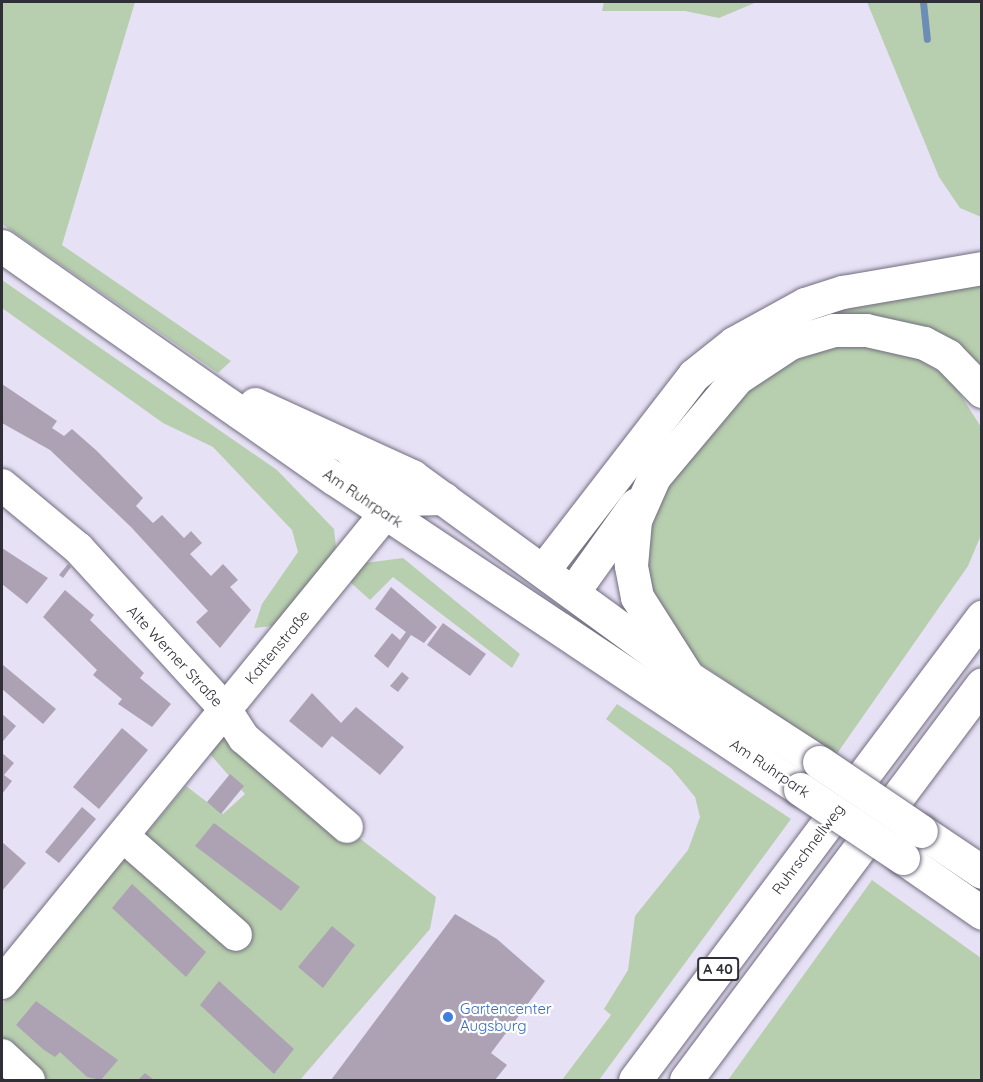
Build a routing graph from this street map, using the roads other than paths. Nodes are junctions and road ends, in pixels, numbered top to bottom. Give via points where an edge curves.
1 (2, 246) edge
2 (981, 268) edge
3 (204, 383) junction
4 (981, 391) edge
5 (339, 441) junction
6 (654, 477) junction
7 (2, 485) edge
8 (445, 499) junction
9 (385, 514) junction
10 (544, 569) junction
11 (573, 592) junction
12 (981, 602) edge
13 (981, 617) edge
14 (556, 627) junction
15 (946, 665) junction
16 (688, 677) junction
17 (981, 685) edge
18 (225, 709) junction
19 (347, 827) dead end
20 (123, 836) junction
21 (981, 872) edge
22 (981, 913) edge
23 (236, 935) dead end
24 (2, 983) edge
25 (744, 1004) junction
26 (2, 1055) edge
27 (29, 1080) edge
28 (635, 1080) edge
29 (686, 1080) edge
30 (705, 1080) edge

1 - 3 main road, Am Ruhrpark
2 - 10 main road via 843,292 805,304 734,343 694,375
3 - 5 main road, Am Ruhrpark
3 - 9 main road, Am Ruhrpark via 240,415
4 - 6 main road via 948,356 924,343 896,334 834,330 790,343 737,378
5 - 8 main road, Am Ruhrpark
5 - 9 street via 377,474
6 - 11 main road
6 - 16 main road via 635,520 631,565 648,622
7 - 18 street, Alte Werner Straße via 78,548
8 - 9 street, Kattenstraße via 402,500
8 - 10 main road, Am Ruhrpark
9 - 14 main road, Am Ruhrpark
9 - 18 street, Kattenstraße
10 - 11 main road, Am Ruhrpark
10 - 14 main road
11 - 14 main road
11 - 16 main road, Am Ruhrpark
12 - 15 main road
13 - 15 main road, Ruhrschnellweg / A 40
14 - 22 main road, Am Ruhrpark, bridge
15 - 28 main road, Ruhrschnellweg / A 40
16 - 21 main road, Am Ruhrpark, bridge
17 - 25 main road, A 40
18 - 19 street, Alte Werner Straße via 244,738 284,778
18 - 20 street, Kattenstraße
20 - 23 street
20 - 24 street, Kattenstraße
25 - 29 main road, A 40
25 - 30 main road
26 - 27 street

